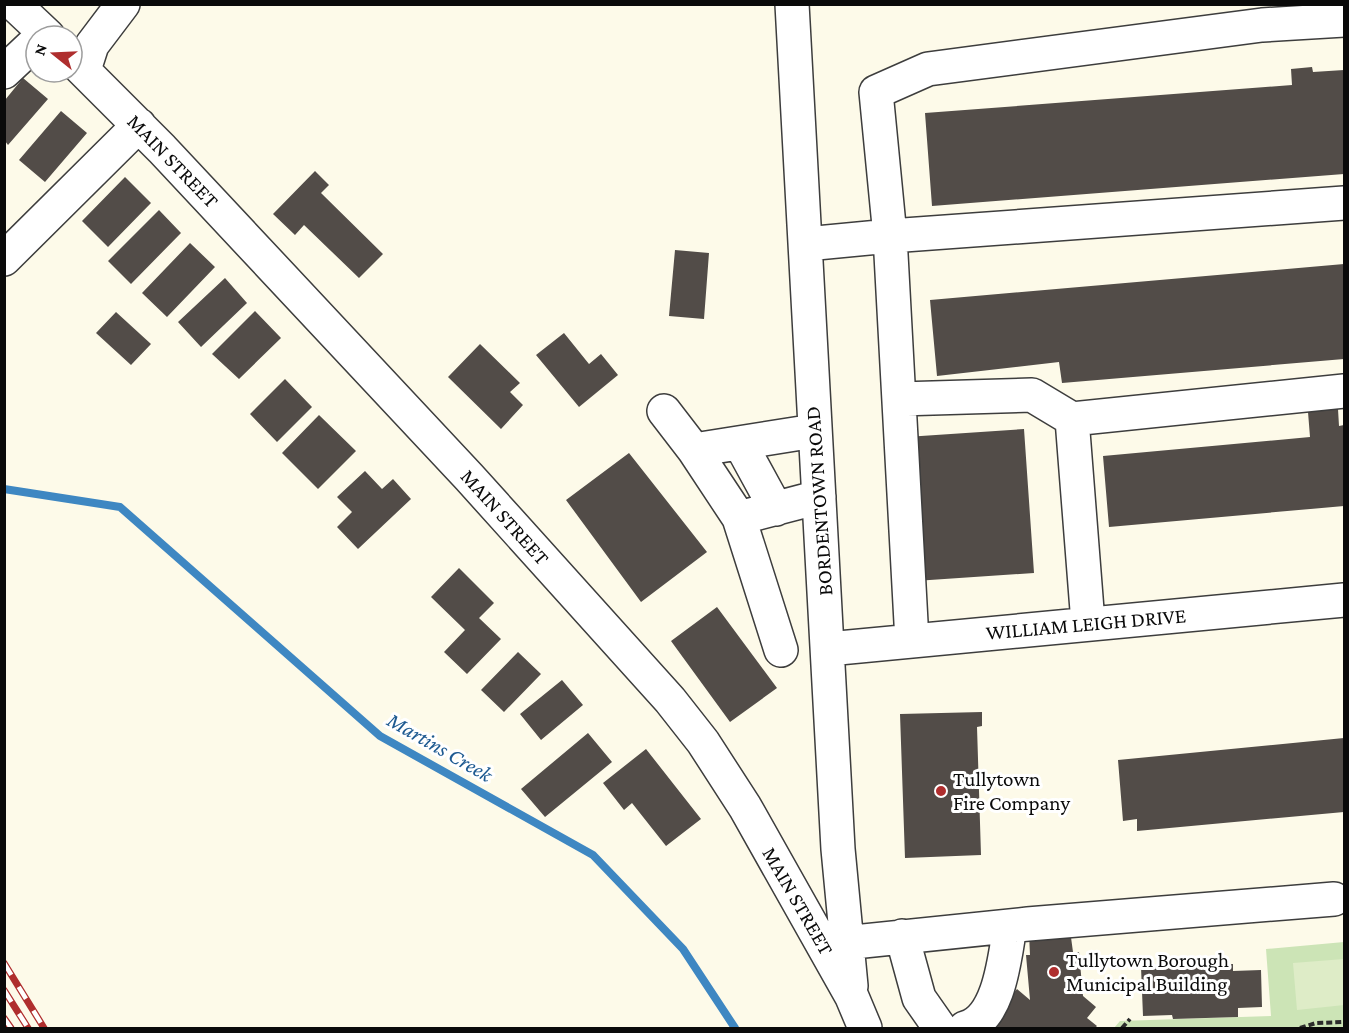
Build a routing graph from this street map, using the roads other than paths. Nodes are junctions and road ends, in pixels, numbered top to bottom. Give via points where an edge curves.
1 (14, 4) edge
2 (123, 4) edge
3 (792, 4) edge
4 (1344, 20) edge
5 (32, 24) edge
6 (24, 54) edge
7 (84, 56) edge
8 (84, 70) edge
9 (4, 72) edge
10 (139, 125) junction
11 (1344, 203) edge
12 (890, 236) junction
13 (806, 244) junction
14 (4, 259) edge
15 (1344, 391) edge
16 (899, 399) junction
17 (664, 411) dead end
18 (1072, 419) junction
19 (814, 432) junction
20 (740, 443) junction
21 (694, 450) junction
22 (819, 497) junction
23 (776, 509) junction
24 (739, 518) junction
25 (1344, 600) edge
26 (1088, 623) junction
27 (912, 641) junction
28 (781, 650) dead end
29 (828, 650) junction
30 (1335, 899) dead end
31 (1010, 926) junction
32 (902, 936) junction
33 (835, 943) junction
34 (865, 1029) edge
35 (940, 1029) edge
36 (965, 1029) edge

1 - 5 street
2 - 7 street
3 - 13 street, BORDENTOWN ROAD
4 - 12 street via 1262,25 928,69 876,92
6 - 9 street
8 - 10 street, MAIN STREET
10 - 14 street
10 - 33 street, MAIN STREET via 470,477 670,700 703,742
11 - 12 street
12 - 13 street
12 - 16 street
13 - 19 street, BORDENTOWN ROAD
15 - 18 street
16 - 18 street via 1032,395
16 - 27 street
17 - 21 street
18 - 26 street
19 - 20 street
19 - 22 street, BORDENTOWN ROAD
20 - 21 street
20 - 23 street
21 - 24 street
22 - 23 street
22 - 29 street, BORDENTOWN ROAD
23 - 24 street
24 - 28 street
25 - 26 street, WILLIAM LEIGH DRIVE
26 - 27 street, WILLIAM LEIGH DRIVE
27 - 29 street, WILLIAM LEIGH DRIVE
29 - 33 street, BORDENTOWN ROAD via 838,849
30 - 31 street
31 - 32 street
31 - 36 street via 1003,973 992,1004 973,1026
32 - 33 street
32 - 35 street via 919,998
33 - 34 street, BORDENTOWN ROAD

